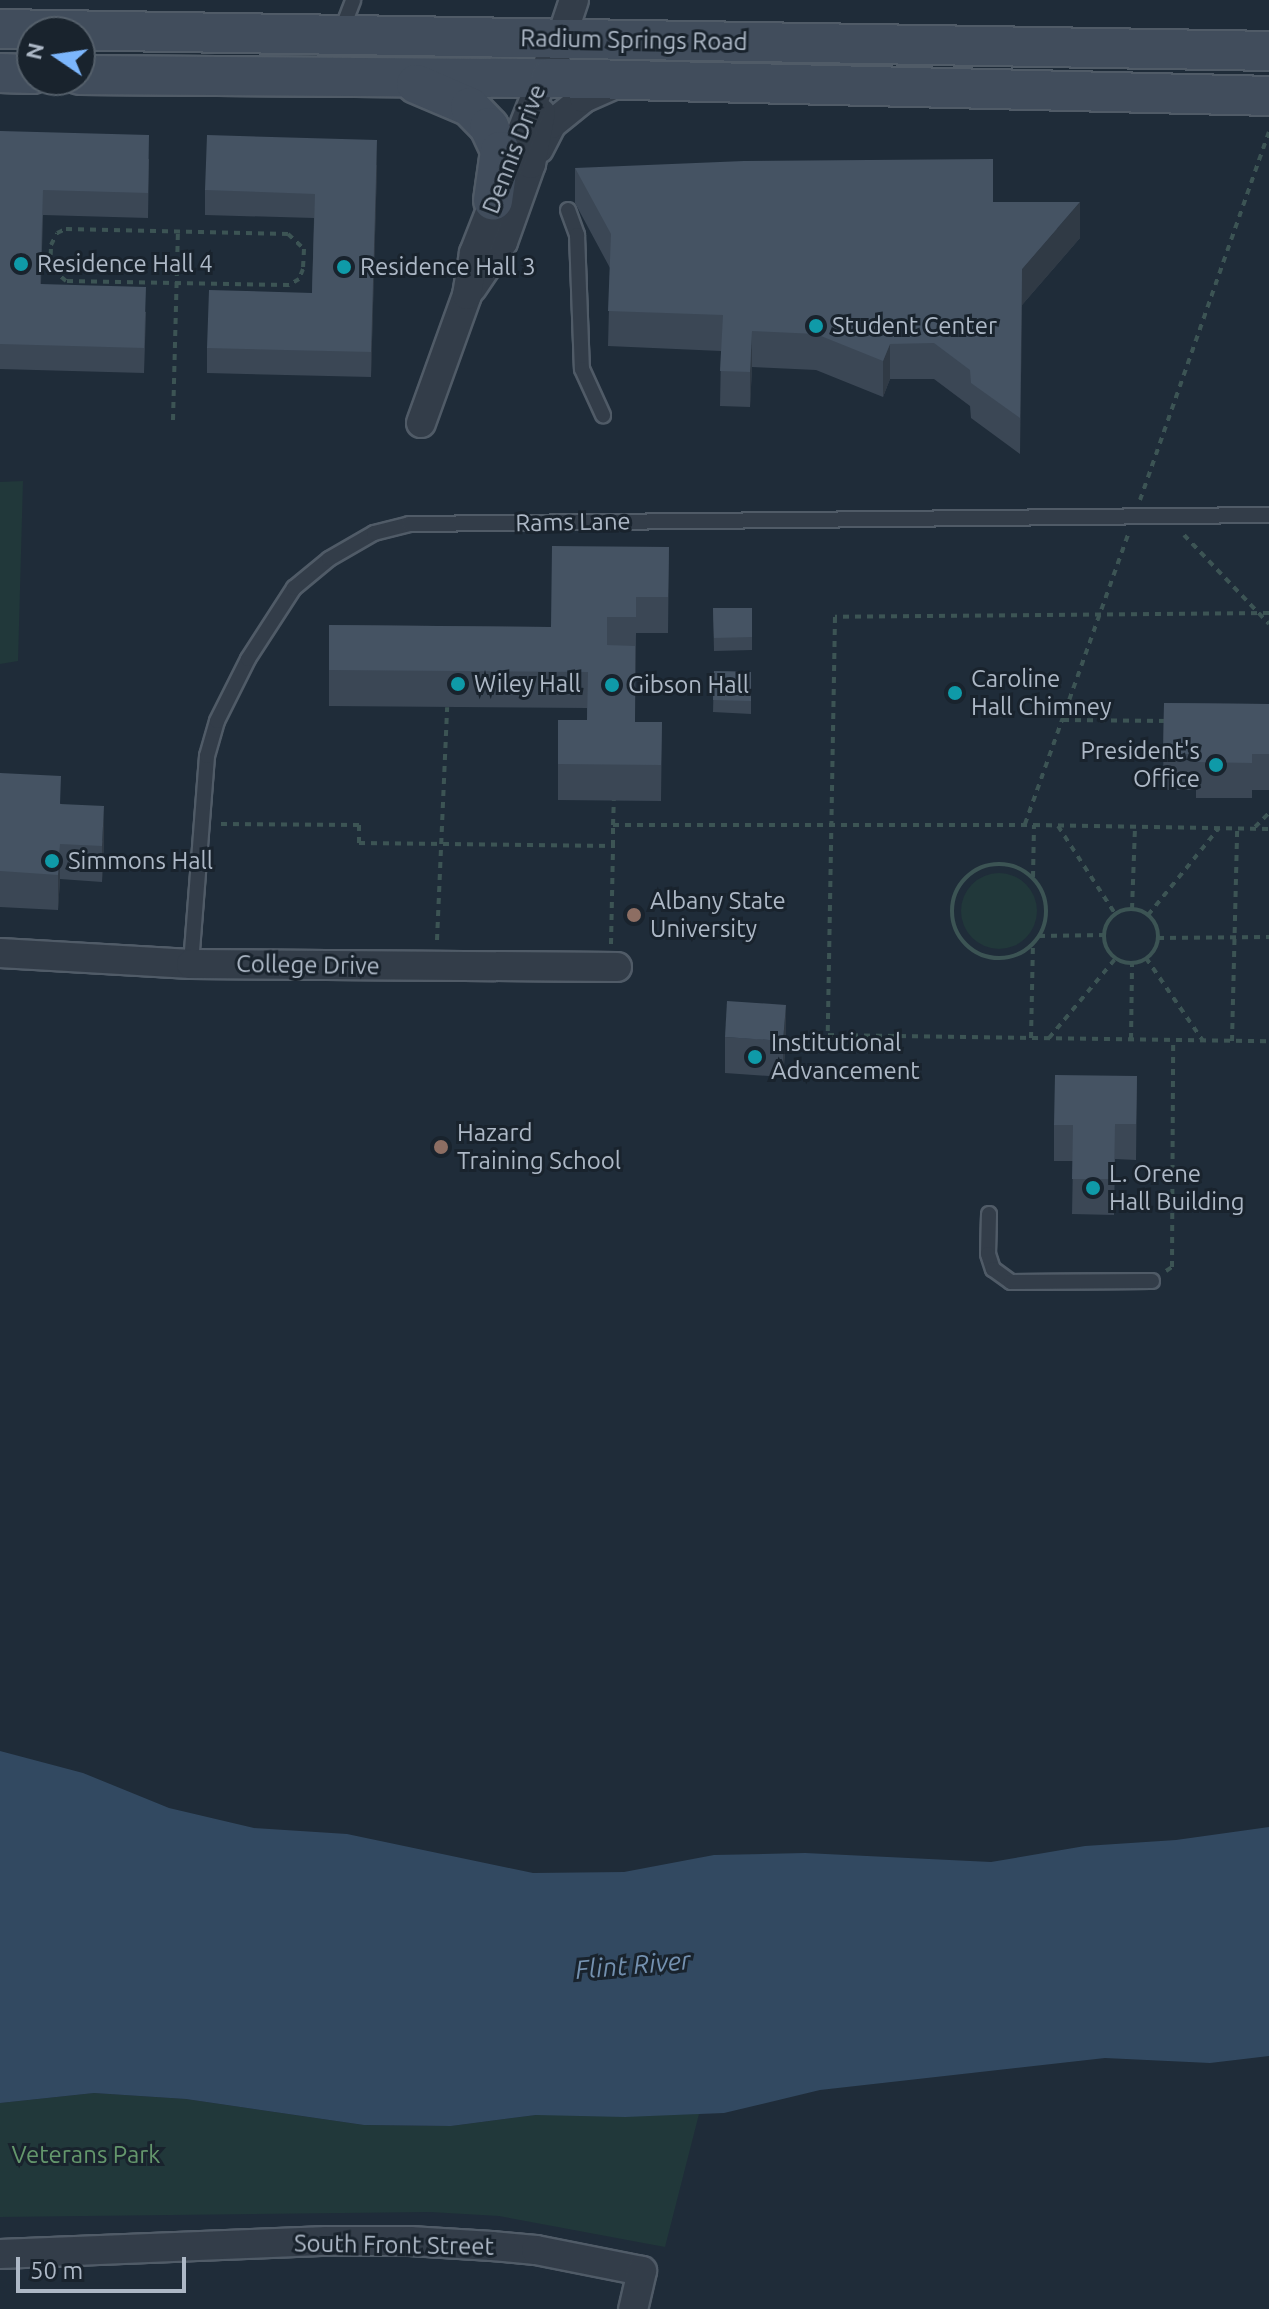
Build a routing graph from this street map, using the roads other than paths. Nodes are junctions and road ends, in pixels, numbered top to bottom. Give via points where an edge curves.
1 (353, 0) edge
2 (574, 0) edge
3 (0, 29) edge
4 (340, 36) junction
5 (560, 40) junction
6 (1269, 51) edge
7 (96, 75) edge
8 (395, 77) junction
9 (545, 78) junction
10 (623, 80) junction
11 (1269, 96) edge
12 (531, 164) junction
13 (493, 201) junction
14 (568, 210) dead end
15 (467, 295) junction
16 (603, 415) dead end
17 (421, 423) dead end
18 (1269, 515) edge
19 (0, 953) edge
20 (191, 964) junction
21 (613, 967) road end
22 (989, 1214) dead end
23 (1152, 1281) road end
24 (0, 2254) edge
25 (633, 2309) edge

1 - 4 lane
2 - 5 street, Dennis Drive
3 - 4 main road, Radium Springs Road
4 - 5 main road, Radium Springs Road
5 - 6 main road, Radium Springs Road
5 - 9 street, Dennis Drive
7 - 8 main road, Radium Springs Road
8 - 9 main road, Radium Springs Road
8 - 13 main road via 442,92 470,107 489,127 500,151
9 - 10 main road, Radium Springs Road
9 - 12 street, Dennis Drive
9 - 13 street, Dennis Drive
10 - 11 main road, Radium Springs Road
10 - 12 street via 584,98 552,124
12 - 15 street, Dennis Drive via 503,242
13 - 15 street, Dennis Drive via 474,253
14 - 16 lane via 577,235 582,369
15 - 17 street, Dennis Drive
18 - 20 lane, Rams Lane via 409,524 374,533 329,559 294,588 248,659 217,721 207,756
19 - 20 street, College Drive
20 - 21 street, College Drive
22 - 23 lane via 988,1254 993,1269 1011,1282
24 - 25 street, South Front Street via 410,2241 536,2250 642,2271

